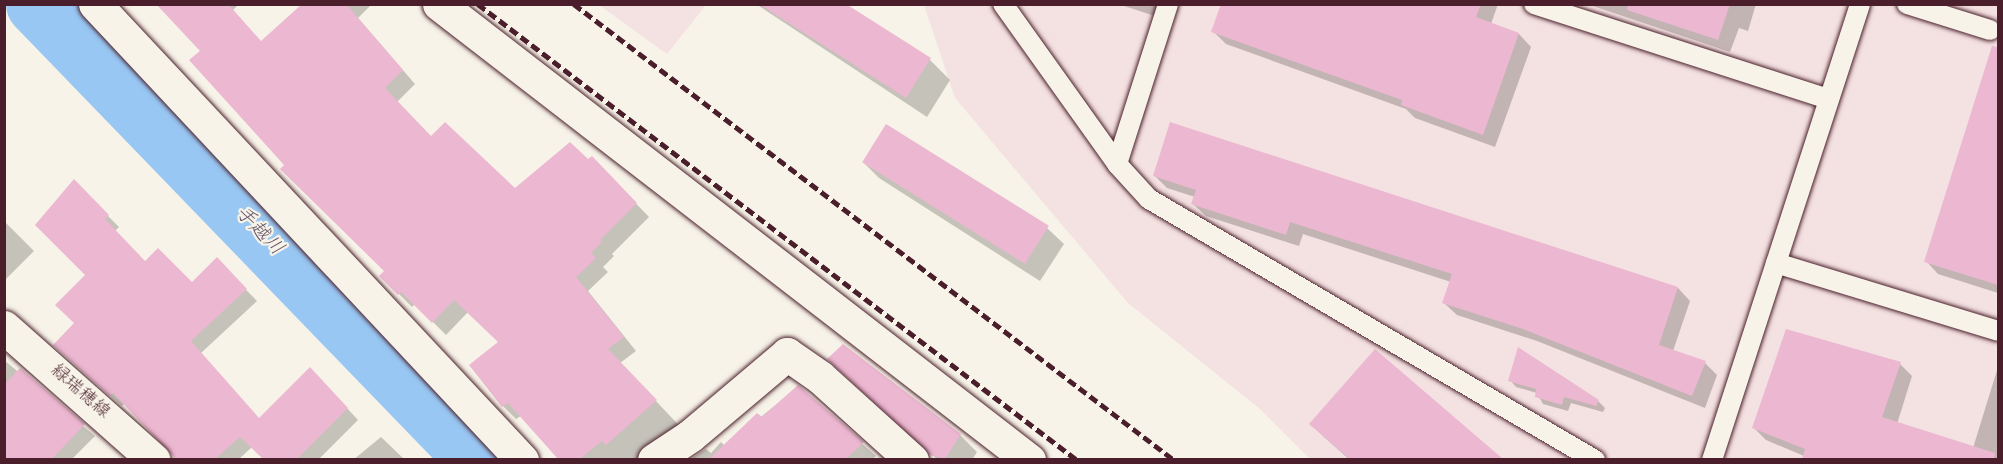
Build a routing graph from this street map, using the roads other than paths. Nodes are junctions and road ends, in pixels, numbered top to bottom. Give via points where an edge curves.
1 (95, 4) edge
2 (439, 4) edge
3 (1003, 4) edge
4 (1168, 4) edge
5 (1534, 4) edge
6 (1860, 4) edge
7 (1906, 4) edge
8 (1990, 30) dead end
9 (1828, 99) junction
10 (1117, 164) junction
11 (1776, 263) junction
12 (4, 327) edge
13 (1998, 331) edge
14 (154, 459) edge
15 (522, 459) edge
16 (654, 459) edge
17 (912, 459) edge
18 (1029, 459) edge
19 (1595, 459) edge
20 (1712, 459) edge

1 - 15 street
2 - 18 street
3 - 10 lane
4 - 10 lane
5 - 9 lane
6 - 9 lane
7 - 8 lane
9 - 11 lane
10 - 19 lane via 1149,200
11 - 13 lane
11 - 20 lane
12 - 14 street, 緑瑞穂線
16 - 17 street via 690,436 787,354

